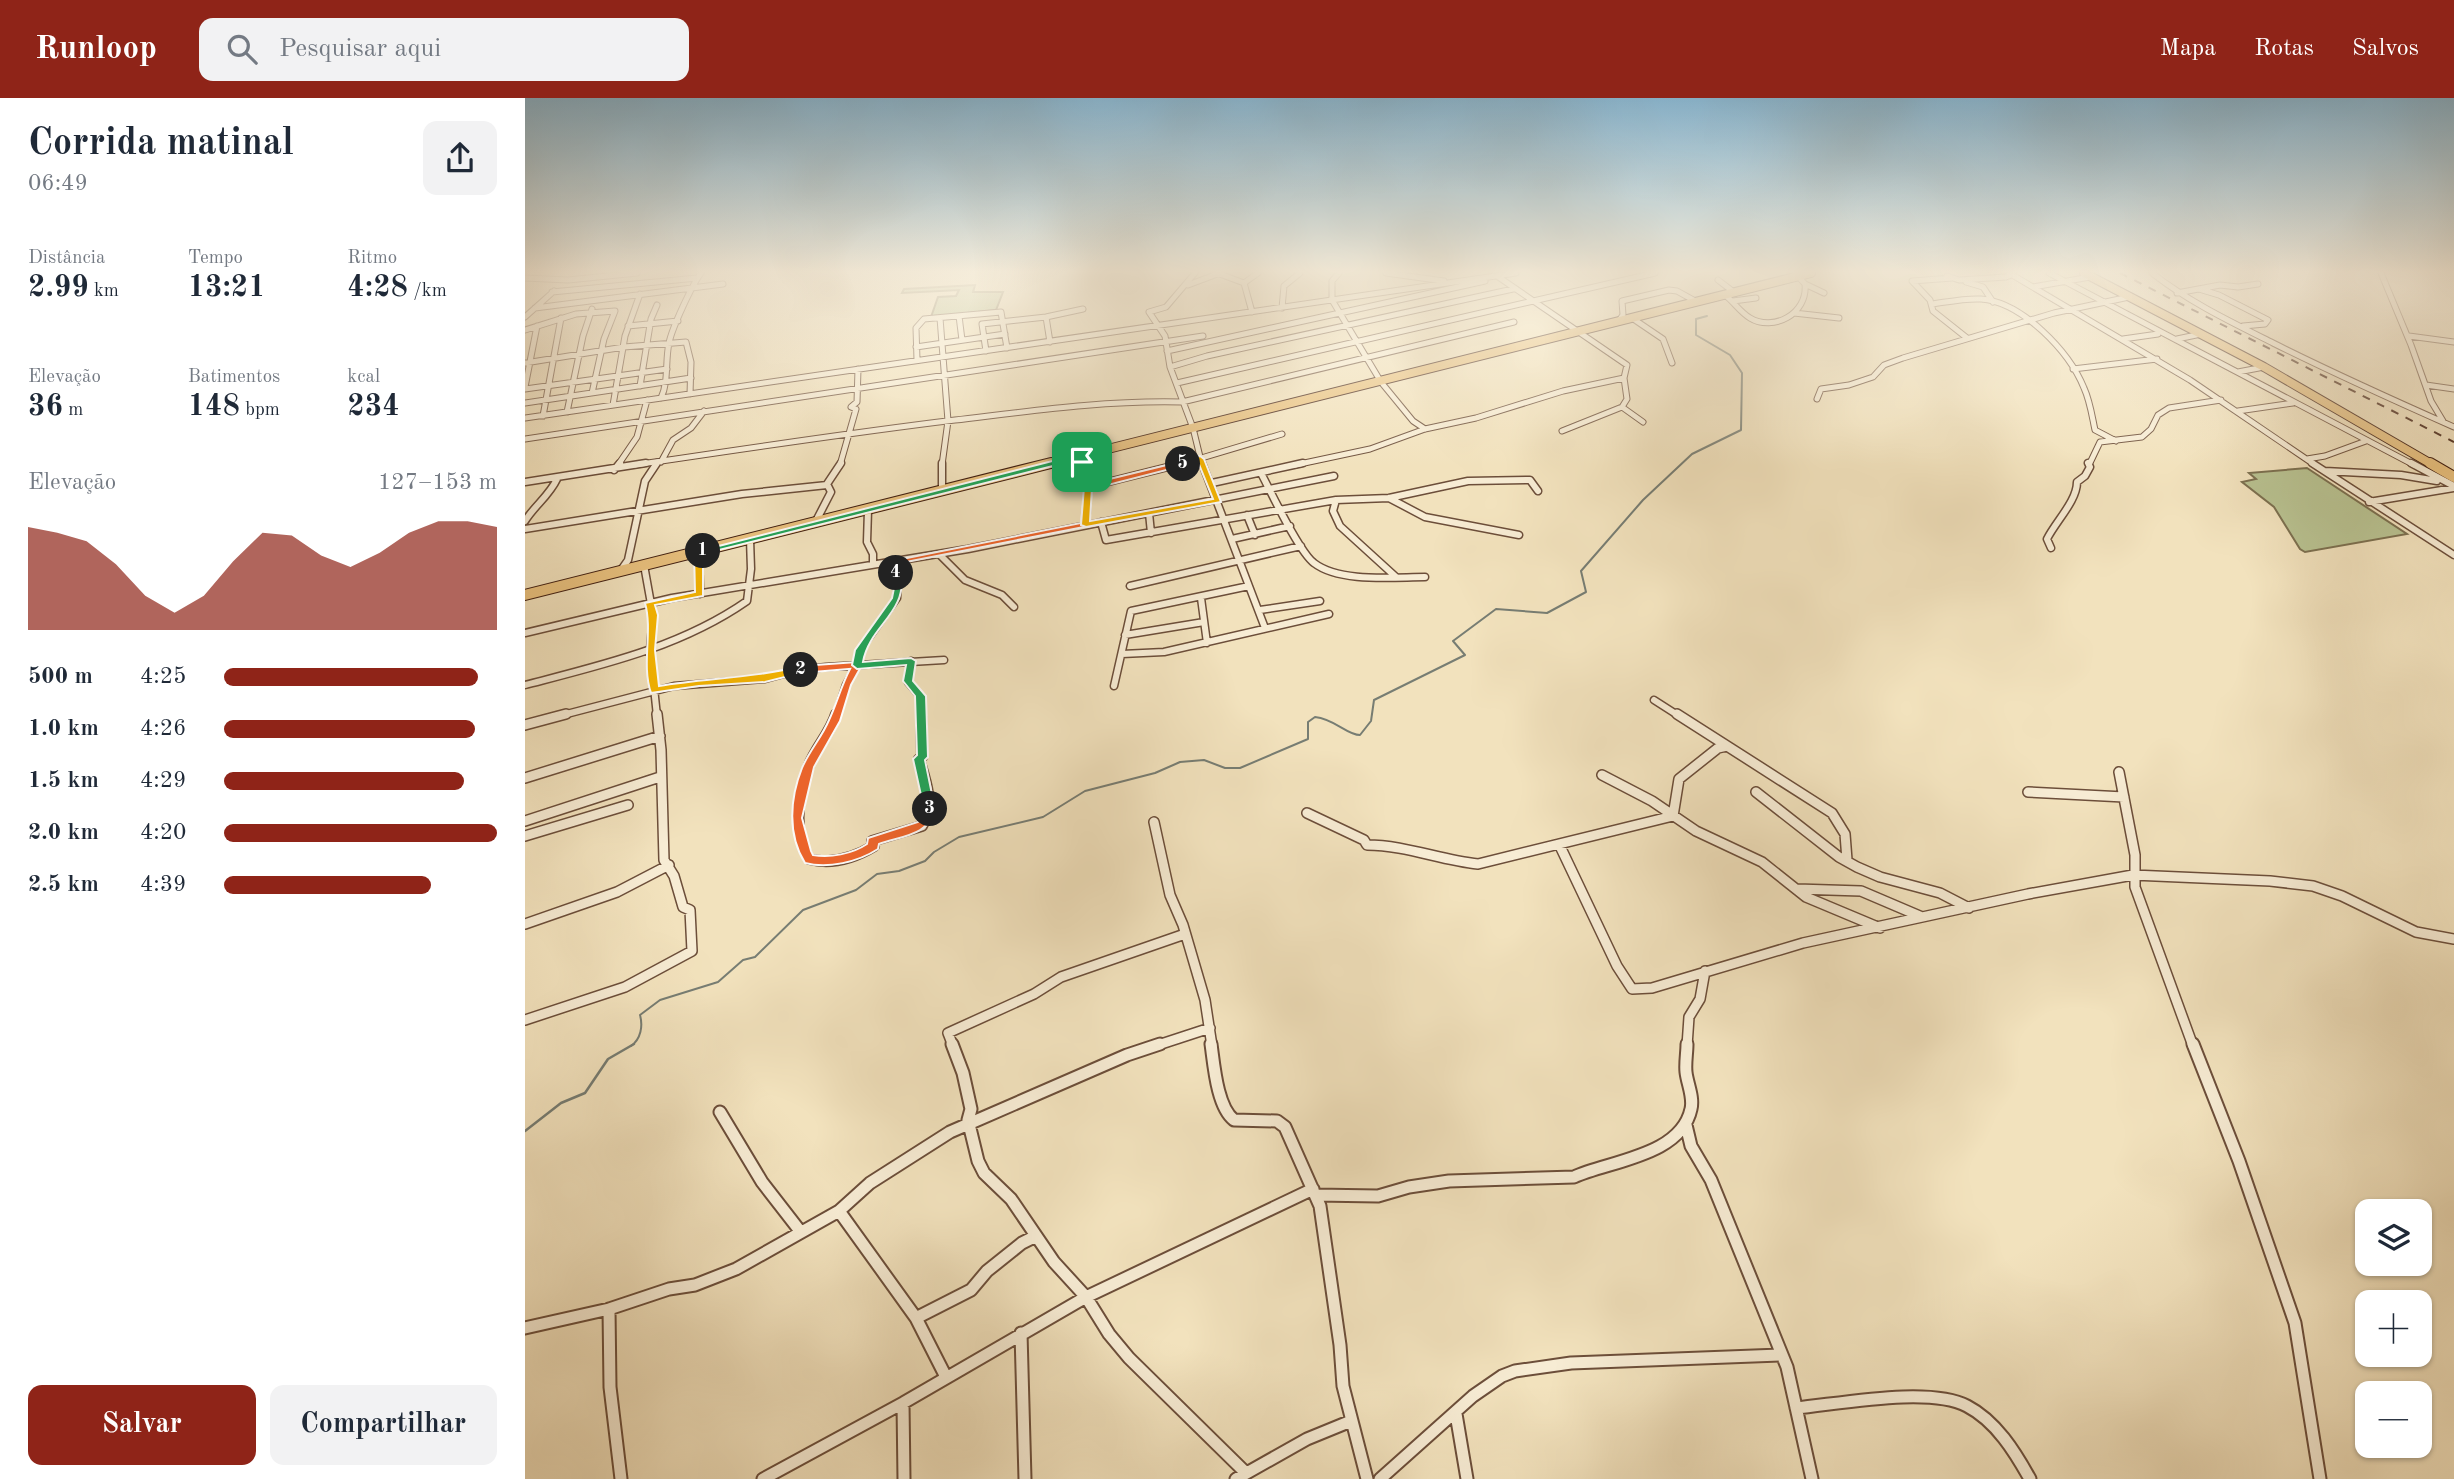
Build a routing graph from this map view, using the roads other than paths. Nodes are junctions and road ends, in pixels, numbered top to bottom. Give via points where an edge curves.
1 (534, 337) edge
2 (557, 337) edge
3 (584, 337) edge
4 (605, 337) edge
5 (626, 337) edge
6 (648, 337) edge
7 (672, 337) edge
8 (916, 337) edge
9 (940, 337) edge
10 (980, 337) edge
11 (983, 337) edge
12 (1005, 337) edge
13 (1049, 337) edge
14 (1081, 337) edge
15 (1165, 337) edge
16 (1187, 337) edge
17 (1229, 337) edge
18 (1298, 337) edge
19 (1356, 337) edge
20 (1374, 337) edge
21 (1450, 337) edge
22 (1555, 337) edge
23 (1585, 337) edge
24 (1661, 337) edge
25 (2051, 337) edge
26 (2120, 337) edge
27 (2134, 337) edge
28 (2172, 337) edge
29 (2184, 337) edge
30 (2208, 337) edge
31 (2261, 337) edge
32 (2409, 337) edge
33 (2411, 337) edge
34 (1967, 338) edge
35 (2123, 339) junction
36 (2177, 339) junction
37 (961, 340) junction
38 (1164, 341) junction
39 (1358, 341) junction
40 (669, 342) junction
41 (1050, 342) junction
42 (2454, 342) edge
43 (940, 343) junction
44 (647, 344) junction
45 (624, 347) junction
46 (916, 347) junction
47 (1007, 348) junction
48 (601, 351) junction
49 (986, 351) junction
50 (1167, 351) junction
51 (579, 354) junction
52 (964, 354) junction
53 (942, 356) junction
54 (553, 358) junction
55 (1366, 358) junction
56 (2157, 359) junction
57 (917, 360) junction
58 (527, 363) edge
59 (1672, 363) dead end
60 (1170, 367) junction
61 (2264, 367) junction
62 (667, 369) junction
63 (858, 369) junction
64 (2073, 369) junction
65 (643, 372) junction
66 (2238, 372) junction
67 (620, 375) junction
68 (944, 376) junction
69 (691, 378) junction
70 (1624, 378) junction
71 (594, 379) junction
72 (573, 382) junction
73 (666, 382) junction
74 (1381, 382) junction
75 (1177, 383) junction
76 (549, 385) junction
77 (2426, 385) junction
78 (640, 386) junction
79 (2454, 387) edge
80 (525, 388) edge
81 (858, 389) junction
82 (617, 390) junction
83 (591, 393) junction
84 (690, 394) junction
85 (570, 396) junction
86 (661, 398) junction
87 (546, 400) junction
88 (647, 400) junction
89 (1817, 400) dead end
90 (2221, 400) junction
91 (1182, 402) junction
92 (525, 403) edge
93 (2293, 403) junction
94 (613, 405) junction
95 (1622, 407) junction
96 (704, 411) junction
97 (2238, 411) junction
98 (567, 412) junction
99 (543, 416) junction
100 (525, 418) edge
101 (644, 421) junction
102 (948, 421) junction
103 (2442, 421) junction
104 (1643, 422) dead end
105 (2454, 425) edge
106 (1193, 428) junction
107 (1425, 429) junction
108 (1562, 431) dead end
109 (1282, 434) dead end
110 (850, 435) junction
111 (525, 439) edge
112 (2116, 440) junction
113 (2366, 440) junction
114 (1079, 457) junction
115 (1200, 459) junction
116 (2307, 459) junction
117 (659, 463) junction
118 (614, 470) junction
119 (2324, 470) junction
120 (1262, 475) junction
121 (1334, 476) dead end
122 (2454, 477) edge
123 (557, 479) junction
124 (2443, 481) junction
125 (525, 482) edge
126 (1212, 483) junction
127 (827, 485) junction
128 (1088, 487) junction
129 (2454, 487) edge
130 (1270, 489) junction
131 (942, 491) junction
132 (1538, 491) dead end
133 (1389, 498) junction
134 (1336, 500) junction
135 (1218, 501) junction
136 (2369, 502) junction
137 (1280, 509) junction
138 (868, 510) junction
139 (637, 512) junction
140 (1149, 513) junction
141 (1247, 515) junction
142 (1225, 520) junction
143 (525, 521) edge
144 (816, 521) junction
145 (1101, 522) junction
146 (1086, 525) junction
147 (1290, 526) junction
148 (525, 529) edge
149 (1151, 533) junction
150 (1255, 535) junction
151 (1519, 535) dead end
152 (750, 539) junction
153 (1232, 539) junction
154 (1301, 546) junction
155 (2051, 548) dead end
156 (699, 552) junction
157 (939, 554) junction
158 (2454, 555) edge
159 (891, 562) junction
160 (1240, 562) junction
161 (873, 564) junction
162 (644, 565) junction
163 (621, 570) junction
164 (1396, 577) junction
165 (1425, 578) dead end
166 (750, 585) junction
167 (1130, 586) dead end
168 (1249, 586) junction
169 (700, 594) junction
170 (525, 595) edge
171 (1201, 598) junction
172 (1320, 601) dead end
173 (649, 603) junction
174 (1014, 607) dead end
175 (1260, 610) junction
176 (1329, 614) dead end
177 (1204, 622) junction
178 (1265, 628) junction
179 (525, 633) edge
180 (1125, 635) junction
181 (1207, 643) junction
182 (650, 650) junction
183 (1122, 654) junction
184 (944, 660) dead end
185 (911, 661) junction
186 (857, 665) junction
187 (525, 685) edge
188 (1114, 685) dead end
189 (655, 690) junction
190 (1654, 699) dead end
191 (525, 725) edge
192 (660, 736) junction
193 (1727, 746) junction
194 (2119, 772) dead end
195 (1602, 775) dead end
196 (660, 777) junction
197 (525, 778) edge
198 (1756, 792) dead end
199 (2028, 792) dead end
200 (2124, 797) junction
201 (628, 805) dead end
202 (1307, 813) dead end
203 (1673, 816) junction
204 (525, 821) edge
205 (1154, 822) dead end
206 (525, 836) edge
207 (1559, 844) junction
208 (1847, 860) junction
209 (669, 865) junction
210 (2133, 875) junction
211 (1794, 888) junction
212 (1969, 908) junction
213 (1921, 917) junction
214 (525, 924) edge
215 (1880, 928) junction
216 (1185, 934) junction
217 (2454, 939) edge
218 (1705, 971) junction
219 (525, 1020) edge
220 (1210, 1028) junction
221 (720, 1111) dead end
222 (970, 1123) junction
223 (1686, 1125) junction
224 (1314, 1192) junction
225 (839, 1211) junction
226 (800, 1231) junction
227 (1037, 1236) junction
228 (1086, 1297) junction
229 (609, 1309) junction
230 (916, 1318) junction
231 (525, 1328) edge
232 (1021, 1334) junction
233 (1780, 1355) junction
234 (946, 1377) junction
235 (903, 1403) junction
236 (1796, 1408) junction
237 (1456, 1414) junction
238 (1351, 1421) junction
239 (1241, 1476) edge
240 (621, 1479) edge
241 (763, 1479) edge
242 (904, 1479) edge
243 (1025, 1479) edge
244 (1367, 1479) edge
245 (1380, 1479) edge
246 (1467, 1479) edge
247 (1812, 1479) edge
248 (2030, 1479) edge
249 (2320, 1479) edge

1 - 58 street
2 - 54 street
3 - 51 street
4 - 48 street
5 - 45 street
6 - 44 street
7 - 40 street
8 - 46 street
9 - 43 street
10 - 37 street
11 - 49 street
12 - 47 street
13 - 41 street
14 - 41 street
15 - 38 street
16 - 38 street
17 - 50 street
18 - 60 street
19 - 39 street
20 - 39 street
21 - 55 street
22 - 74 main road
23 - 70 street via 1624,361
24 - 59 street
25 - 64 street
26 - 35 street
27 - 35 street
28 - 36 street
29 - 36 street
30 - 61 main road
31 - 103 street
32 - 77 street
33 - 42 street
34 - 89 street via 1884,365 1873,377 1821,389
35 - 56 street
36 - 66 street
37 - 43 street
37 - 52 street
38 - 50 street
38 - 68 street
39 - 55 street
39 - 75 street
40 - 44 street
40 - 62 street
40 - 69 street via 688,343
41 - 47 street
43 - 46 street
43 - 53 street
44 - 45 street
44 - 65 street
45 - 48 street
45 - 67 street
46 - 57 street
47 - 49 street
48 - 51 street
48 - 71 street
49 - 52 street
50 - 60 street
51 - 54 street
51 - 72 street
52 - 53 street
53 - 57 street
53 - 68 street
54 - 58 street
54 - 76 street
55 - 74 street
55 - 91 street
56 - 64 street
56 - 90 street
57 - 63 street
58 - 80 street via 531,364
60 - 75 street
61 - 66 street
61 - 122 main road
62 - 65 street
62 - 73 street
63 - 81 street
63 - 84 street
64 - 112 street via 2084,387 2095,430
65 - 67 street
65 - 78 street
66 - 93 street
67 - 71 street
67 - 82 street
68 - 81 street
68 - 102 street
69 - 73 street
69 - 84 street
70 - 95 street via 1627,392
70 - 107 street
71 - 72 street
71 - 83 street
72 - 76 street
72 - 85 street
73 - 78 street
73 - 86 street
74 - 106 main road
74 - 107 street
75 - 91 street
76 - 80 street
76 - 87 street
77 - 79 street
77 - 103 street
78 - 82 street
81 - 96 street
81 - 110 street via 857,402 851,407 856,409
82 - 83 street
82 - 94 street
83 - 85 street
84 - 86 street
85 - 87 street
85 - 98 street
86 - 88 street
87 - 92 street
87 - 99 street
88 - 94 street
88 - 101 street
90 - 97 street
90 - 112 street via 2162,411 2143,437
91 - 102 street via 1108,402
91 - 106 street
93 - 97 street
93 - 113 street
94 - 98 street
95 - 104 street
95 - 108 street
96 - 101 street
96 - 117 street via 691,428 673,440
97 - 116 street
98 - 99 street
99 - 100 street
101 - 111 street
101 - 118 street
102 - 110 street
102 - 131 street
103 - 105 street
106 - 114 main road
106 - 115 street
107 - 120 street via 1370,449
109 - 115 street
110 - 117 street
110 - 127 street via 843,459
112 - 155 street via 2100,442 2085,476 2077,482 2077,493 2050,531
113 - 116 street
113 - 124 street
114 - 128 street
114 - 131 main road
115 - 126 street
115 - 128 street
116 - 119 street
117 - 118 street
117 - 139 street via 645,481
118 - 123 street
119 - 124 street
119 - 136 street
120 - 126 street
120 - 130 street
121 - 130 street
123 - 125 street
123 - 143 street
124 - 129 street
126 - 135 street
127 - 139 street
127 - 144 street via 831,492
128 - 146 street
129 - 136 street
130 - 135 street
130 - 137 street
131 - 138 main road
132 - 133 street via 1530,480 1468,481
133 - 134 street
133 - 151 street via 1425,517
134 - 137 street
134 - 164 street via 1333,511 1341,526
135 - 140 street
135 - 142 street
136 - 158 street
137 - 141 street
137 - 147 street
138 - 144 main road
138 - 161 street via 867,542
139 - 148 street
139 - 163 street via 628,560
140 - 145 street
140 - 149 street
141 - 142 street
141 - 150 street
142 - 149 street
142 - 153 street
144 - 152 main road
145 - 146 street
145 - 149 street via 1106,540
146 - 157 street
147 - 150 street
147 - 154 street
150 - 153 street
152 - 156 main road
152 - 166 street
153 - 160 street
154 - 160 street
154 - 164 street via 1314,563 1353,578
156 - 162 main road
156 - 169 street
157 - 159 street
157 - 174 street via 965,580 1002,595
159 - 161 street
159 - 186 street via 898,578 897,598 860,650
160 - 167 street
160 - 168 street
161 - 166 street
162 - 163 main road
162 - 173 street
163 - 170 main road
164 - 165 street
166 - 169 street
166 - 182 street via 747,601 724,617
168 - 171 street
168 - 175 street
169 - 173 street
171 - 177 street
171 - 180 street via 1131,611
172 - 175 street
173 - 179 street
173 - 182 street via 653,615
175 - 178 street
176 - 178 street
177 - 180 street
177 - 181 street
178 - 181 street
180 - 183 street
181 - 183 street
182 - 187 street
182 - 189 street
183 - 188 street
184 - 185 street
185 - 186 street
185 - 186 street via 908,681 921,705 919,759 929,804 927,820 922,826 872,841 874,846 853,856 817,863 805,852 797,811 808,767 834,721
186 - 189 street
189 - 191 street
189 - 192 street
190 - 193 street
192 - 196 street
192 - 197 street
193 - 203 street via 1679,779
193 - 208 street via 1832,813 1845,834
194 - 200 street
195 - 203 street
196 - 204 street
196 - 209 street via 664,860
198 - 208 street
199 - 200 street
200 - 210 street via 2135,855
201 - 206 street
202 - 207 street via 1367,845 1456,863 1485,863
203 - 207 street
203 - 211 street via 1762,862
205 - 216 street via 1170,895
207 - 218 street via 1632,989 1652,988
208 - 212 street via 1880,877 1940,893
209 - 214 street via 617,892
209 - 219 street via 678,895 690,910 692,951 625,987
210 - 212 street
210 - 217 street via 2313,886 2425,936
210 - 249 street via 2295,1323
211 - 213 street via 1861,891
211 - 215 street
212 - 213 street
213 - 215 street
215 - 218 street via 1792,946
216 - 220 street
216 - 222 street via 1061,977 948,1033 965,1083
218 - 223 street via 1700,999 1689,1017 1686,1070 1692,1106
220 - 222 street via 1127,1055
220 - 224 street via 1217,1084 1229,1115 1234,1120 1277,1121 1285,1127
221 - 226 street via 762,1182
222 - 225 street via 916,1152
222 - 227 street via 985,1173 1011,1199
223 - 224 street via 1656,1148 1574,1177 1448,1181 1378,1196
223 - 233 street
224 - 228 street
224 - 238 street via 1320,1206
225 - 226 street
225 - 230 street
226 - 229 street via 759,1258 712,1280
227 - 228 street
227 - 230 street via 1022,1243 971,1290
228 - 232 street
228 - 239 street via 1129,1358
229 - 231 street
229 - 240 street via 610,1387
230 - 234 street
232 - 234 street
232 - 243 street
233 - 236 street
233 - 237 street via 1571,1363 1515,1371 1480,1391
234 - 235 street
235 - 241 street
235 - 242 street
236 - 247 street
236 - 248 street via 1867,1401 1957,1401 1987,1422
237 - 245 street
237 - 246 street
238 - 239 street via 1307,1439
238 - 244 street

